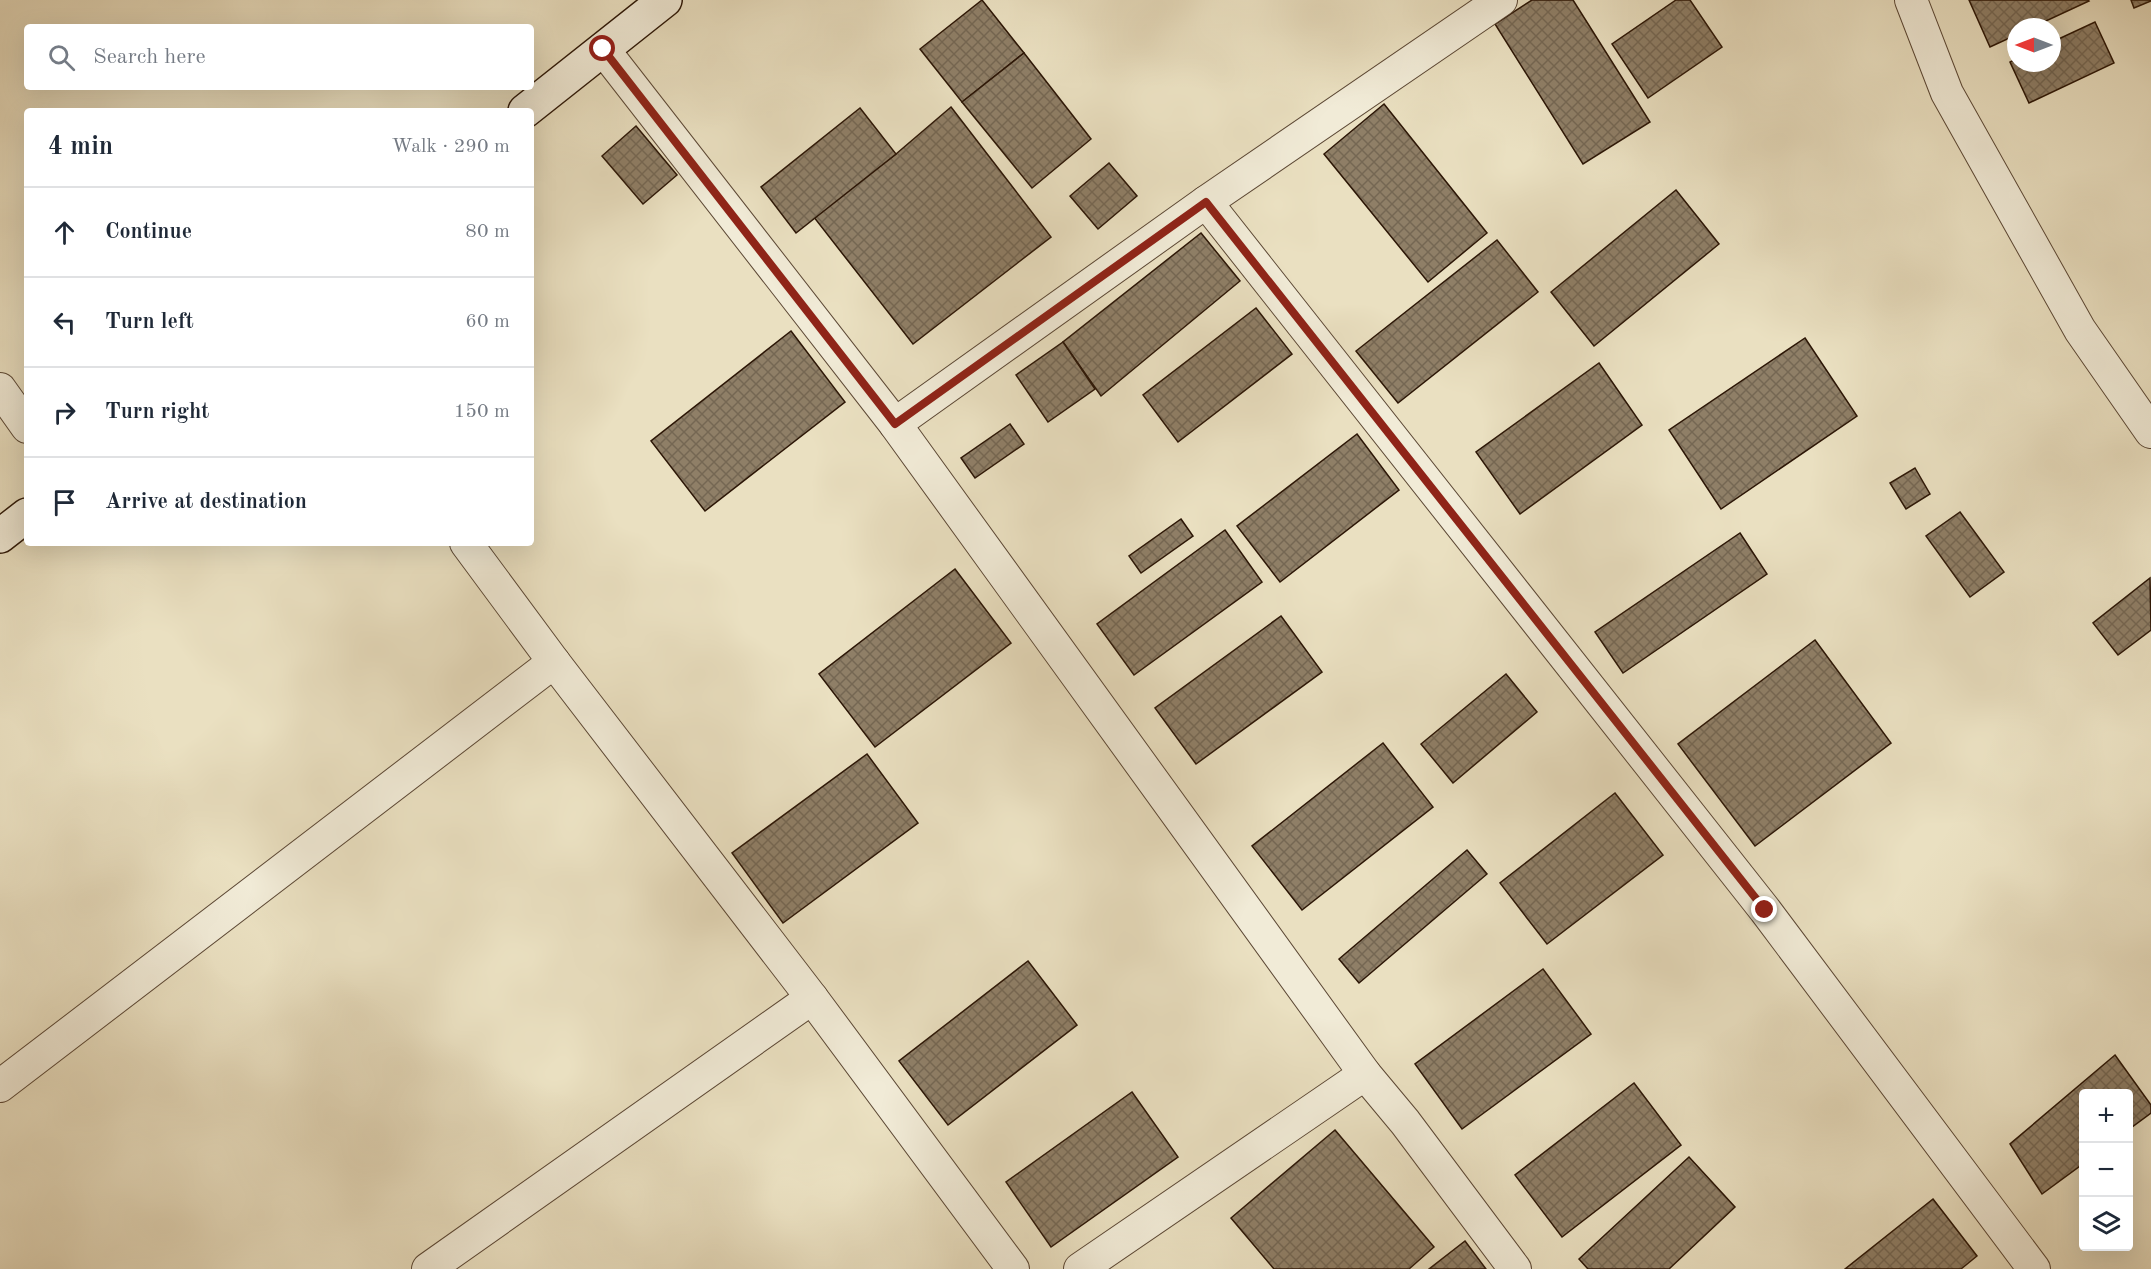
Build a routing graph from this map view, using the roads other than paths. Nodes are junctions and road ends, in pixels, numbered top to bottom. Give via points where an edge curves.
1 (665, 0) edge
2 (1501, 0) edge
3 (1911, 0) edge
4 (603, 49) junction
5 (529, 108) edge
6 (1206, 202) junction
7 (0, 389) edge
8 (24, 423) edge
9 (895, 424) junction
10 (2151, 432) edge
11 (24, 517) edge
12 (0, 536) edge
13 (468, 546) edge
14 (554, 662) junction
15 (812, 998) junction
16 (1365, 1074) junction
17 (0, 1086) edge
18 (428, 1269) edge
19 (1013, 1269) edge
20 (1080, 1269) edge
21 (1515, 1269) edge
22 (2034, 1269) edge

1 - 4 main road
2 - 6 street
3 - 10 street via 1947,93 2080,330
4 - 5 main road
4 - 9 street
6 - 9 street
6 - 22 street via 1765,910
7 - 8 street
9 - 16 street
11 - 12 main road
13 - 14 street
14 - 15 street
14 - 17 street
15 - 18 street
15 - 19 street
16 - 20 street
16 - 21 street

